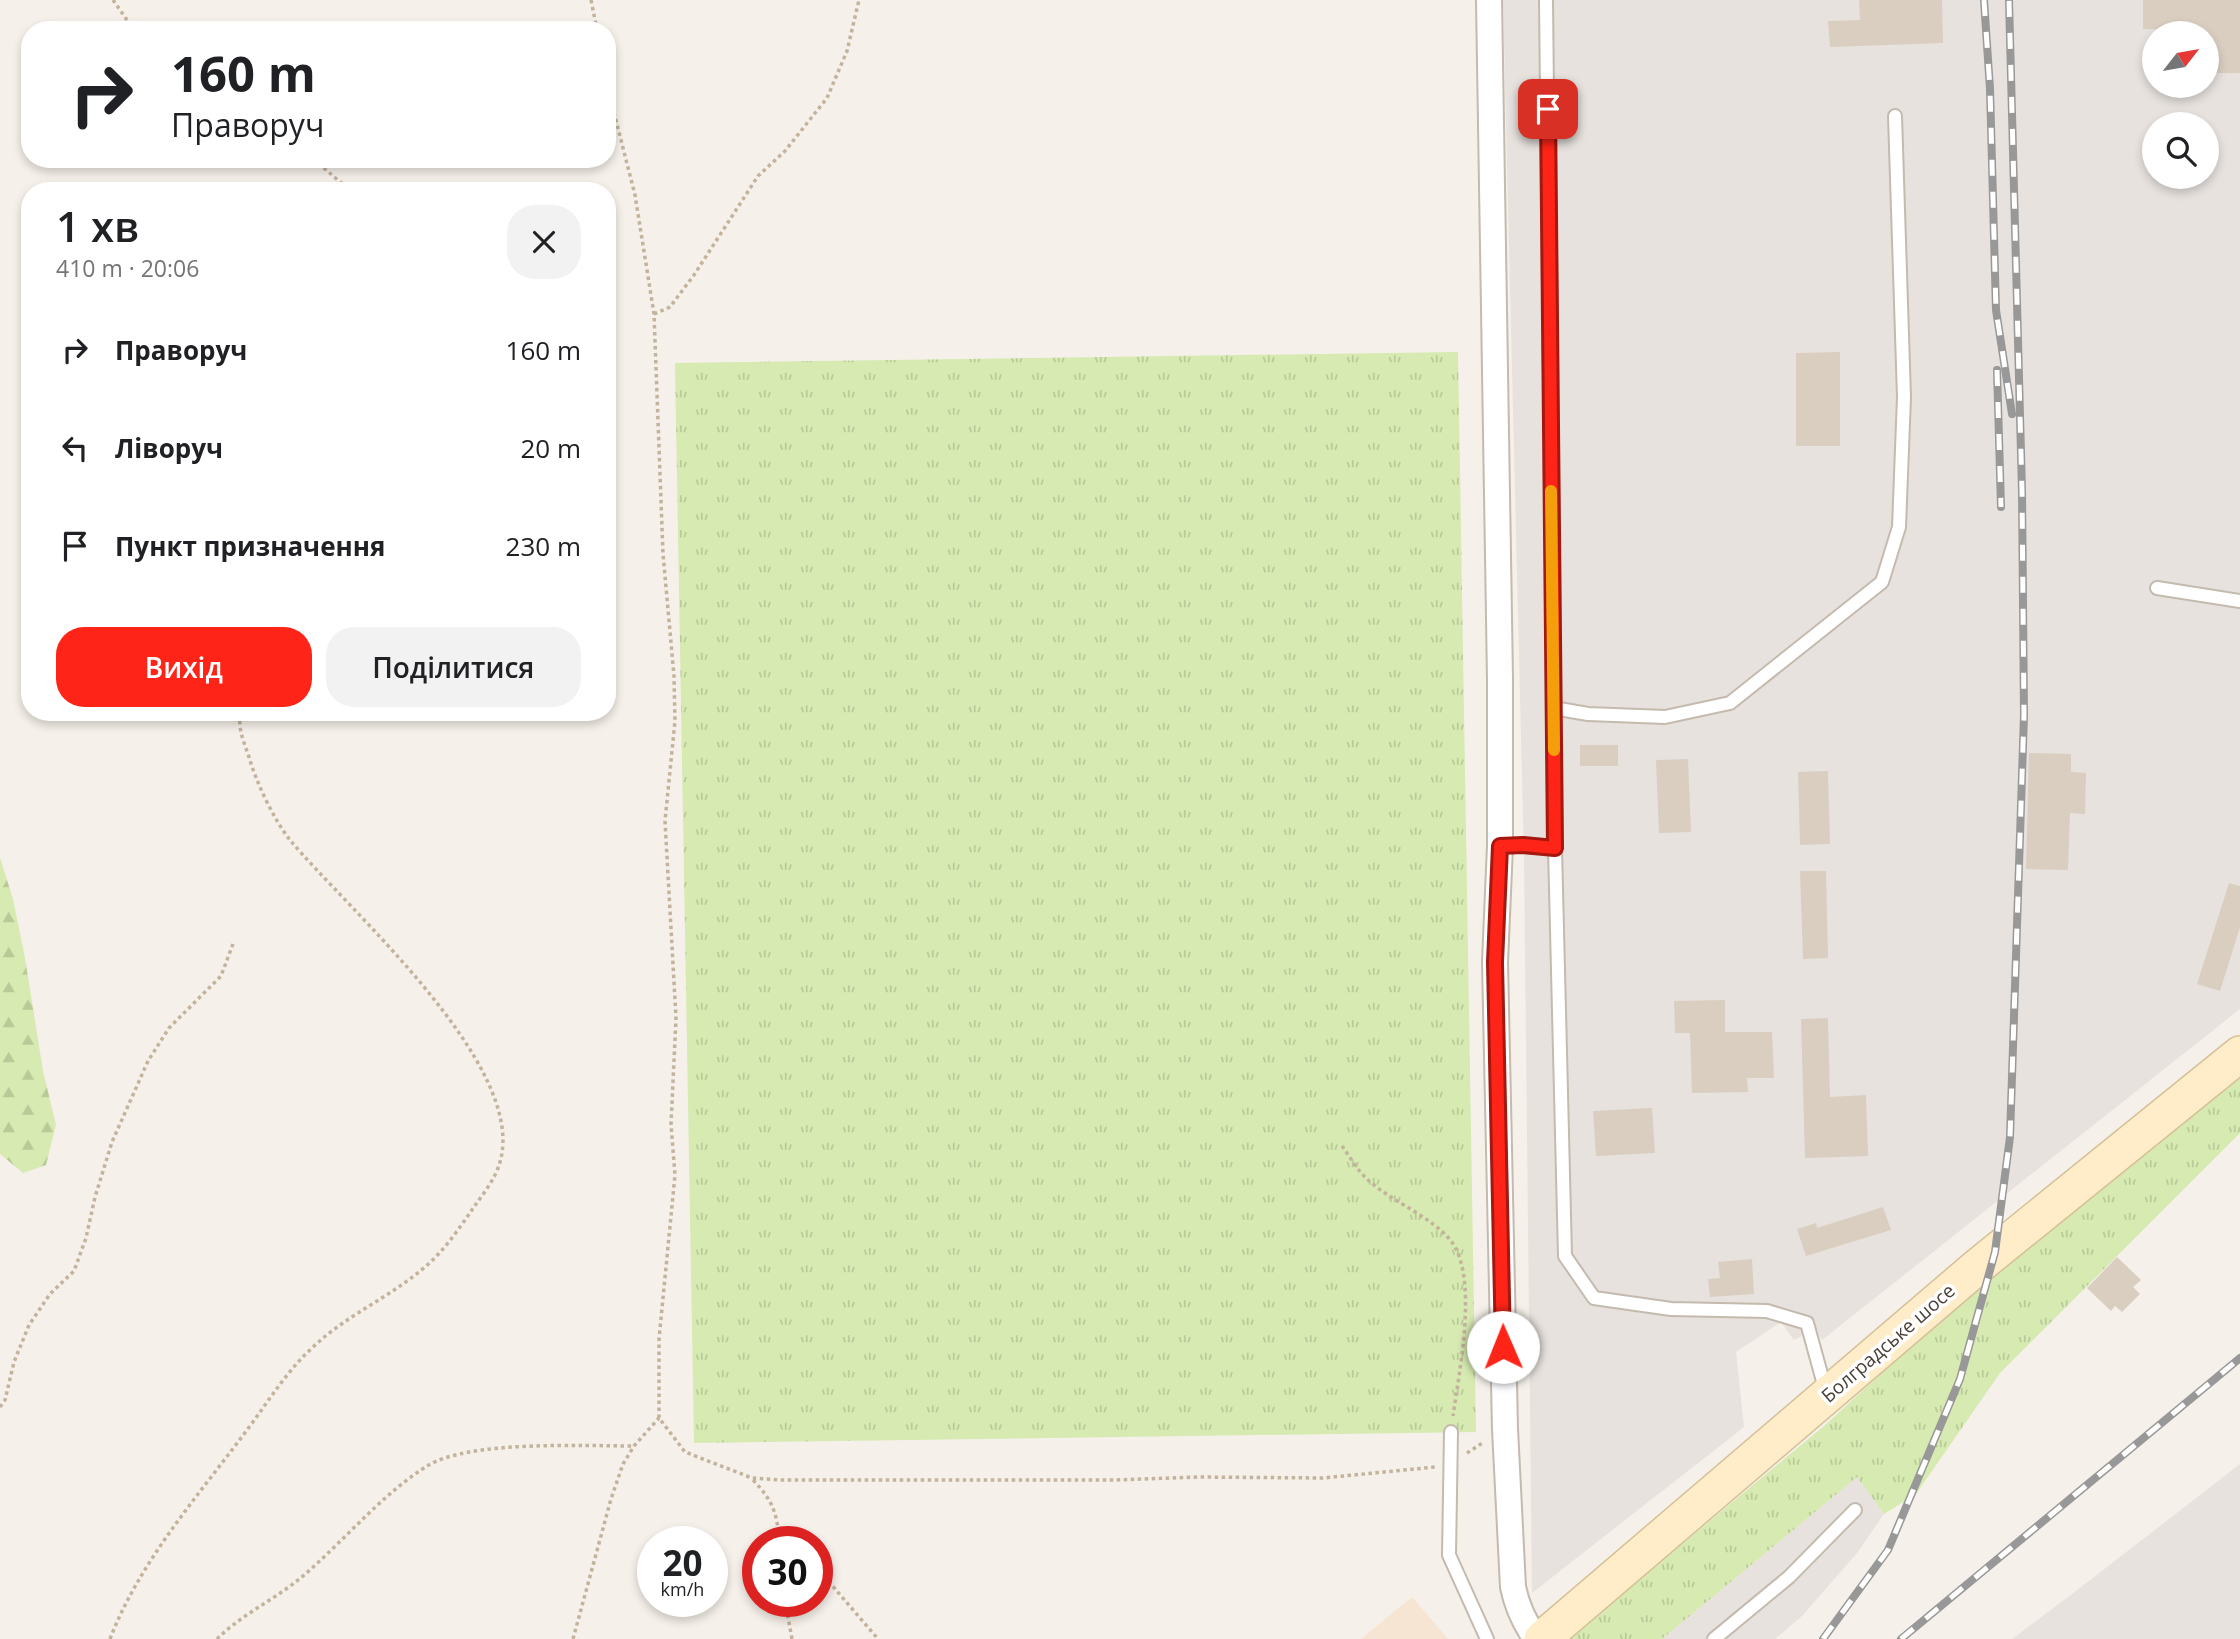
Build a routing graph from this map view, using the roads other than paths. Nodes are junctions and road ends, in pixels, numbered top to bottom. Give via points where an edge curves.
1 (1489, 0) edge
2 (1546, 0) edge
3 (1895, 116) dead end
4 (2157, 588) dead end
5 (2240, 601) edge
6 (1553, 708) junction
7 (1500, 846) junction
8 (1555, 848) junction
9 (2240, 1054) edge
10 (1827, 1395) junction
11 (1451, 1432) road end
12 (1855, 1510) dead end
13 (1487, 1639) edge
14 (1536, 1639) edge
15 (1542, 1639) edge
16 (1714, 1639) edge

1 - 7 street
2 - 6 lane
3 - 6 lane via 1904,397 1899,527 1882,582 1730,703 1665,717
4 - 5 lane
6 - 8 lane
7 - 8 lane
7 - 14 street via 1495,962 1505,1429 1513,1587 1517,1606
8 - 10 lane via 1565,1256 1594,1298 1671,1309 1767,1311 1807,1323
9 - 10 main road, Болградське шосе via 2003,1245
10 - 15 main road, Болградське шосе
11 - 13 lane via 1449,1555
12 - 16 lane via 1789,1577

